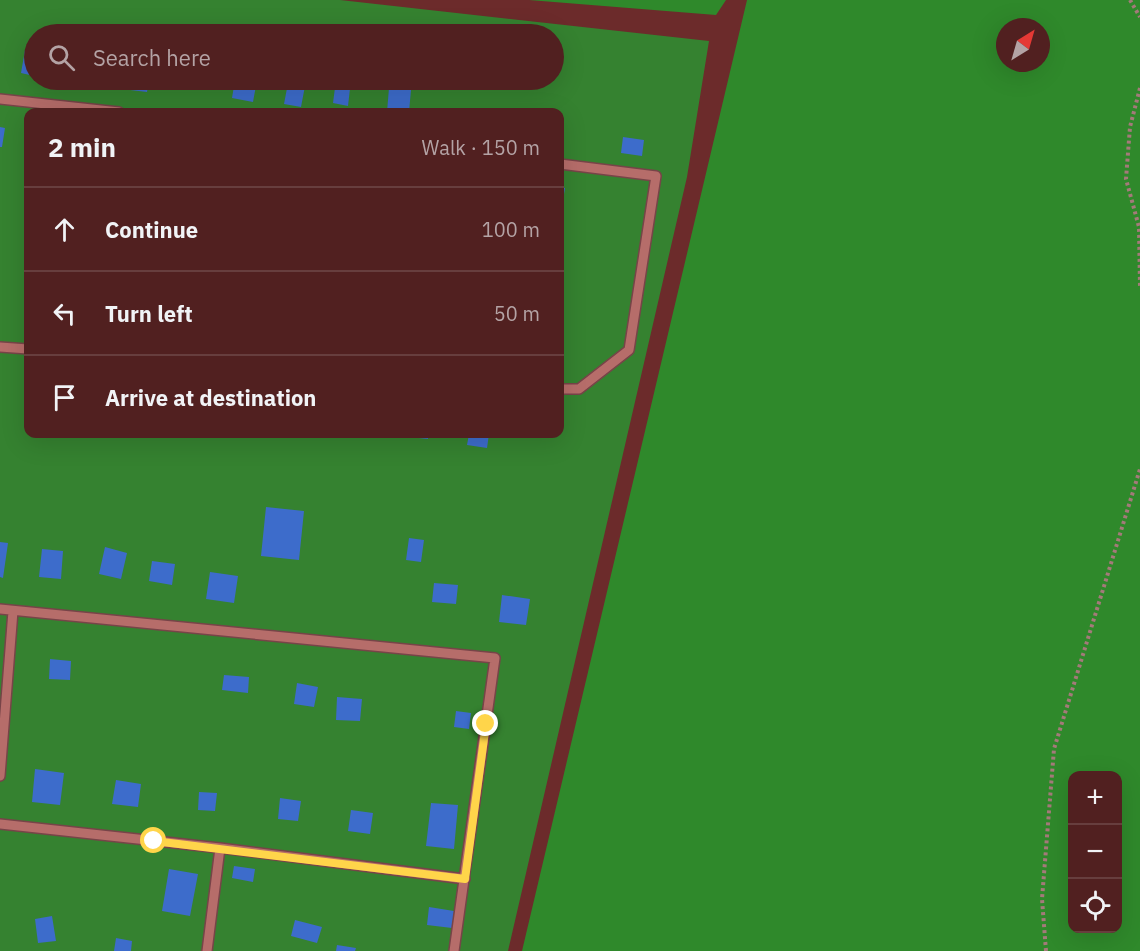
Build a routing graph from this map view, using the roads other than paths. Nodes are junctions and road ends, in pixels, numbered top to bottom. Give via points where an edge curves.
1 (0, 99) edge
2 (82, 108) edge
3 (564, 164) edge
4 (0, 347) edge
5 (24, 349) edge
6 (564, 389) edge
7 (0, 609) edge
8 (13, 611) junction
9 (0, 776) edge
10 (0, 824) edge
11 (220, 848) junction
12 (465, 879) junction
13 (207, 951) edge
14 (454, 951) edge

1 - 2 lane
3 - 6 lane via 656,176 629,350 579,389
4 - 5 lane
7 - 8 lane
8 - 9 lane
8 - 12 lane via 495,658
10 - 11 lane
11 - 12 lane
11 - 13 lane
12 - 14 lane

